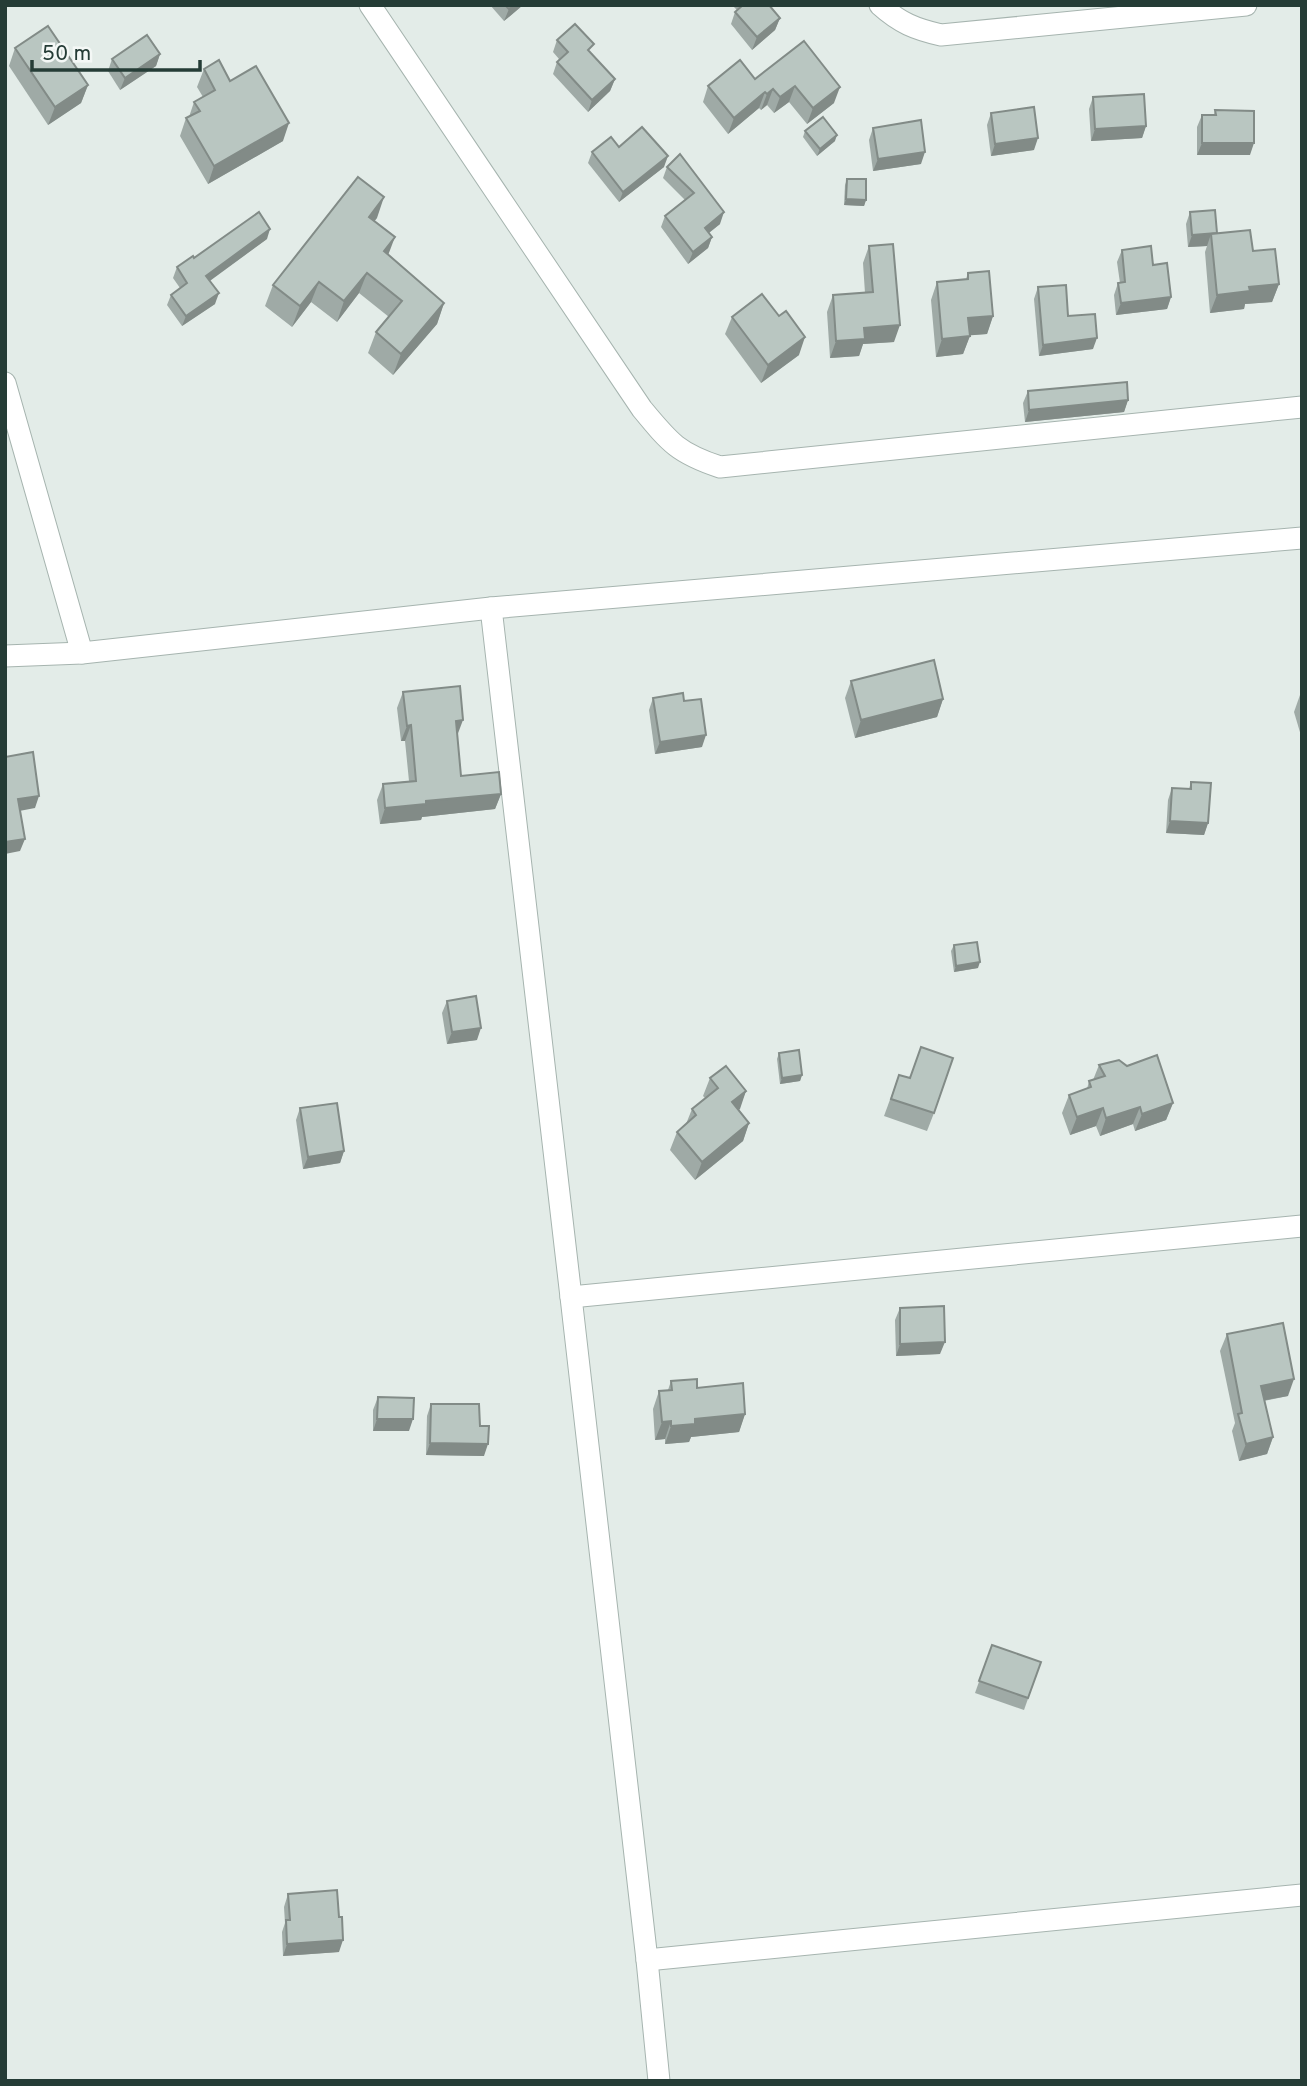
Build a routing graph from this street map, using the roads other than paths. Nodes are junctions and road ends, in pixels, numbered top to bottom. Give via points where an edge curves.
1 (370, 5) edge
2 (880, 5) edge
3 (1246, 5) edge
4 (5, 383) edge
5 (1302, 407) edge
6 (1302, 538) edge
7 (491, 608) junction
8 (82, 653) junction
9 (5, 656) edge
10 (1302, 1226) edge
11 (571, 1297) junction
12 (1302, 1895) edge
13 (647, 1960) junction
14 (659, 2081) edge

1 - 5 street via 642,409 667,439 691,457 720,467
2 - 3 street via 915,29 940,35
4 - 8 street
6 - 7 street
7 - 8 street
7 - 11 street
8 - 9 street
10 - 11 street
11 - 13 street
12 - 13 street
13 - 14 street

